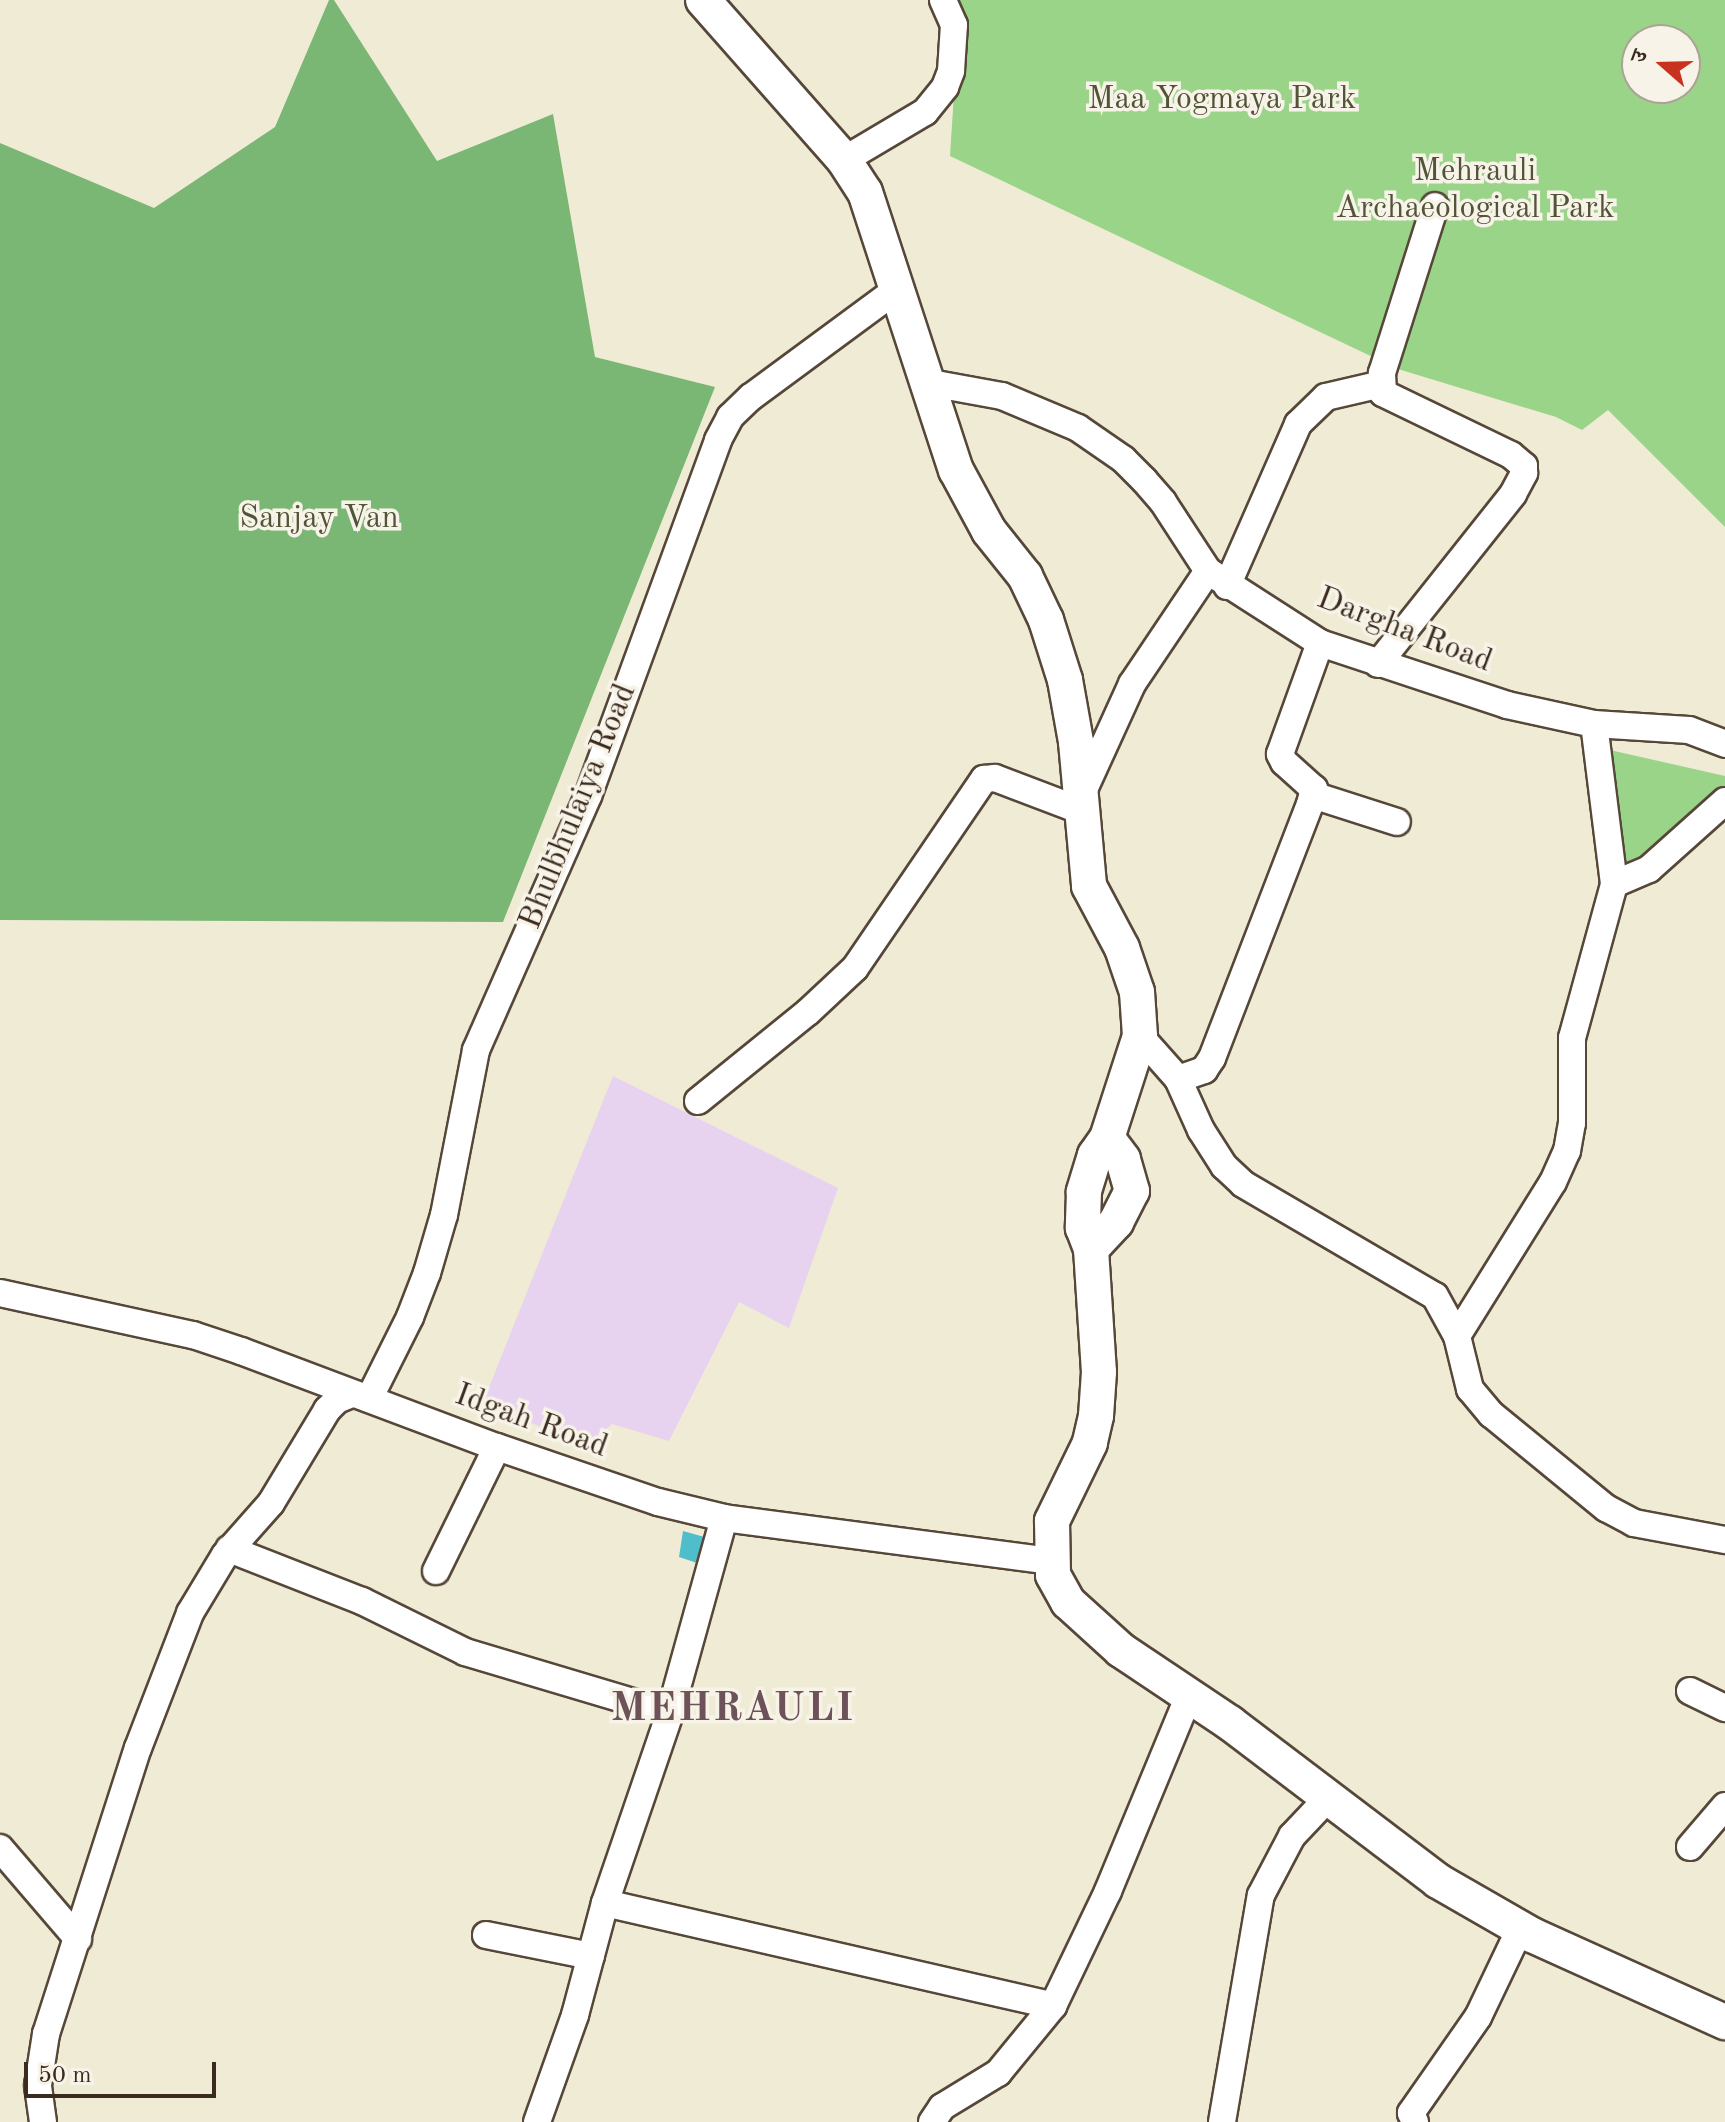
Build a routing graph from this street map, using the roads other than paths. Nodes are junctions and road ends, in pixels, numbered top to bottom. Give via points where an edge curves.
1 (703, 0) edge
2 (943, 0) edge
3 (844, 160) junction
4 (1435, 206) dead end
5 (899, 288) junction
6 (925, 382) junction
7 (1382, 384) junction
8 (1217, 578) junction
9 (1320, 643) junction
10 (1378, 664) junction
11 (1594, 724) junction
12 (1725, 744) edge
13 (1313, 795) junction
14 (1725, 801) edge
15 (1081, 804) junction
16 (1397, 822) dead end
17 (1614, 884) junction
18 (1140, 1036) junction
19 (1178, 1079) junction
20 (698, 1101) dead end
21 (1107, 1138) junction
22 (1091, 1249) junction
23 (0, 1293) edge
24 (1457, 1336) junction
25 (361, 1396) junction
26 (497, 1447) junction
27 (724, 1518) junction
28 (1725, 1540) edge
29 (229, 1549) junction
30 (1052, 1561) junction
31 (436, 1571) dead end
32 (1690, 1691) dead end
33 (1189, 1695) junction
34 (1725, 1708) edge
35 (670, 1713) junction
36 (1327, 1799) junction
37 (1725, 1806) edge
38 (1690, 1847) dead end
39 (0, 1848) edge
40 (605, 1903) junction
41 (1520, 1929) junction
42 (486, 1935) dead end
43 (78, 1939) junction
44 (591, 1956) junction
45 (1053, 2006) junction
46 (1725, 2022) edge
47 (43, 2122) edge
48 (537, 2122) edge
49 (932, 2122) edge
50 (1222, 2122) edge
51 (1415, 2122) edge

1 - 3 street
2 - 3 street via 954,25 945,87 925,112
3 - 5 street via 865,192
4 - 7 street
5 - 6 street
5 - 25 street, Bhulbhulaiya Road via 751,397 730,417 718,440 588,796 476,1050 444,1215 410,1317
6 - 8 street, Dargha Road via 1002,396 1078,428 1144,480
6 - 15 street via 973,507 1038,599 1065,680
7 - 8 street via 1326,397 1298,424
7 - 10 street via 1389,399 1519,459 1524,473 1513,494
8 - 9 street, Dargha Road
8 - 15 street via 1132,684
9 - 10 street, Dargha Road
9 - 13 street via 1280,750 1284,762 1311,785
10 - 11 street, Dargha Road via 1507,705
11 - 12 street, Dargha Road via 1689,730
11 - 17 street
13 - 16 street
13 - 19 street via 1212,1058 1204,1070
14 - 17 street via 1649,869
15 - 18 street via 1089,886 1131,967
15 - 20 street via 984,779 855,968
17 - 24 street via 1572,1038 1567,1151
18 - 19 street
18 - 21 street
19 - 24 street via 1201,1130 1243,1184 1420,1284 1435,1296
21 - 22 street via 1095,1155 1084,1192 1083,1228
21 - 22 street via 1123,1159 1132,1191 1116,1222
22 - 30 street via 1099,1372 1096,1416 1090,1443 1052,1521
23 - 25 street, Idgah Road via 193,1335
24 - 28 street via 1470,1389 1491,1414 1606,1508 1634,1523
25 - 26 street, Idgah Road
25 - 29 street via 337,1400 327,1410 271,1503
26 - 27 street, Idgah Road via 592,1481
26 - 31 street
27 - 30 street, Idgah Road
27 - 35 street
29 - 35 street via 362,1601 465,1652
29 - 43 street via 190,1613 171,1659
30 - 33 street via 1053,1575 1068,1602 1090,1625
32 - 34 street
33 - 36 street
33 - 45 street via 1108,1891
35 - 40 street
36 - 41 street via 1438,1881
36 - 50 street via 1292,1836 1261,1895
37 - 38 street
39 - 43 street
40 - 44 street
40 - 45 street
41 - 46 street
41 - 51 street via 1478,2017 1411,2113
42 - 44 street
43 - 47 street via 39,2059
44 - 48 street
45 - 49 street via 998,2073 942,2107

